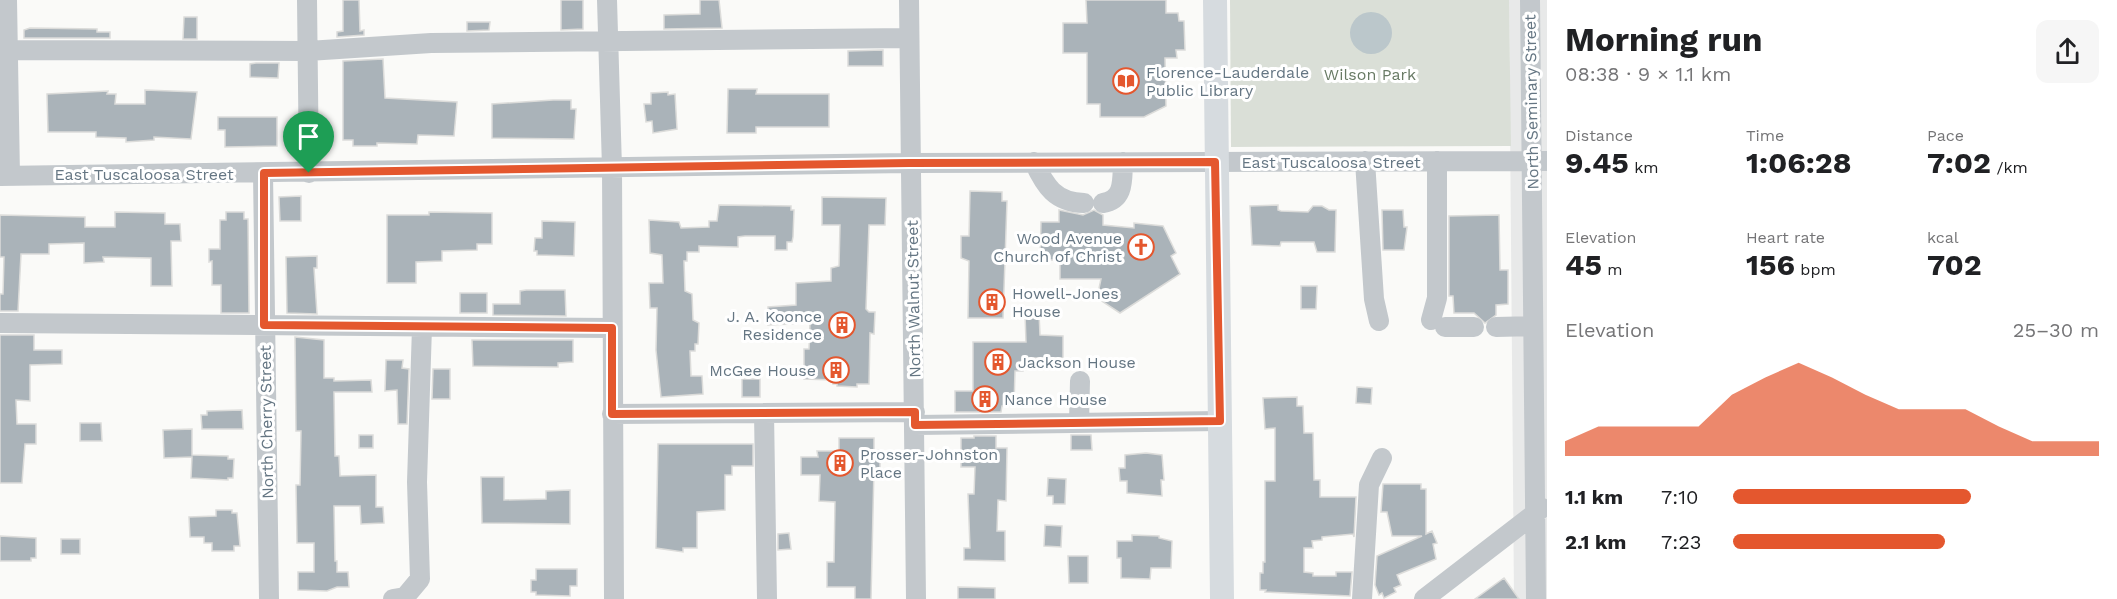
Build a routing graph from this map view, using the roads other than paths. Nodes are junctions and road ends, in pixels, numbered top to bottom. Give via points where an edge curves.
1 (7, 0) edge
2 (307, 0) edge
3 (607, 0) edge
4 (909, 0) edge
5 (1215, 0) edge
6 (1530, 0) edge
7 (909, 38) junction
8 (608, 42) junction
9 (4, 50) edge
10 (308, 51) junction
11 (1365, 161) junction
12 (1437, 161) junction
13 (1540, 161) edge
14 (1034, 162) junction
15 (1123, 162) junction
16 (1215, 162) junction
17 (909, 163) junction
18 (612, 168) junction
19 (264, 173) junction
20 (309, 173) junction
21 (5, 176) edge
22 (1379, 321) dead end
23 (0, 323) edge
24 (264, 325) junction
25 (1533, 326) junction
26 (422, 327) junction
27 (1474, 327) dead end
28 (1496, 327) dead end
29 (612, 328) junction
30 (1080, 381) dead end
31 (764, 413) junction
32 (612, 414) junction
33 (915, 418) junction
34 (1220, 421) junction
35 (1079, 423) junction
36 (1382, 458) dead end
37 (1541, 509) edge
38 (269, 599) edge
39 (393, 599) edge
40 (614, 599) edge
41 (767, 599) edge
42 (916, 599) edge
43 (1222, 599) edge
44 (1362, 599) edge
45 (1424, 599) edge
46 (1536, 599) edge

1 - 9 street
2 - 10 street
3 - 8 street
4 - 7 street, North Walnut Street
5 - 16 main road
6 - 13 street, North Seminary Street
7 - 8 street
7 - 17 street, North Walnut Street
8 - 10 street via 431,43
8 - 18 street
9 - 10 street
9 - 21 street
10 - 20 street
11 - 12 street, East Tuscaloosa Street
11 - 16 street, East Tuscaloosa Street
11 - 22 street via 1374,299
12 - 13 street, East Tuscaloosa Street
12 - 27 street via 1438,323
13 - 25 street, North Seminary Street
14 - 15 street, East Tuscaloosa Street
14 - 15 street via 1045,187 1060,198 1093,203 1114,200 1119,194
14 - 17 street, East Tuscaloosa Street
15 - 16 street, East Tuscaloosa Street
16 - 34 main road
17 - 18 street, East Tuscaloosa Street
17 - 33 street, North Walnut Street
18 - 20 street, East Tuscaloosa Street
18 - 29 street
19 - 20 street, East Tuscaloosa Street
19 - 21 street, East Tuscaloosa Street
19 - 24 street, North Cherry Street
23 - 24 street
24 - 26 street
24 - 38 street, North Cherry Street
25 - 28 street
25 - 37 street, North Seminary Street
26 - 29 street
26 - 39 street via 417,482 420,579 405,597
29 - 32 street
30 - 35 street
31 - 32 street
31 - 33 street
31 - 41 street
32 - 40 street
33 - 35 street
33 - 42 street, North Walnut Street
34 - 35 street
34 - 43 main road
36 - 44 street via 1369,485
37 - 45 street
37 - 46 street, North Seminary Street

